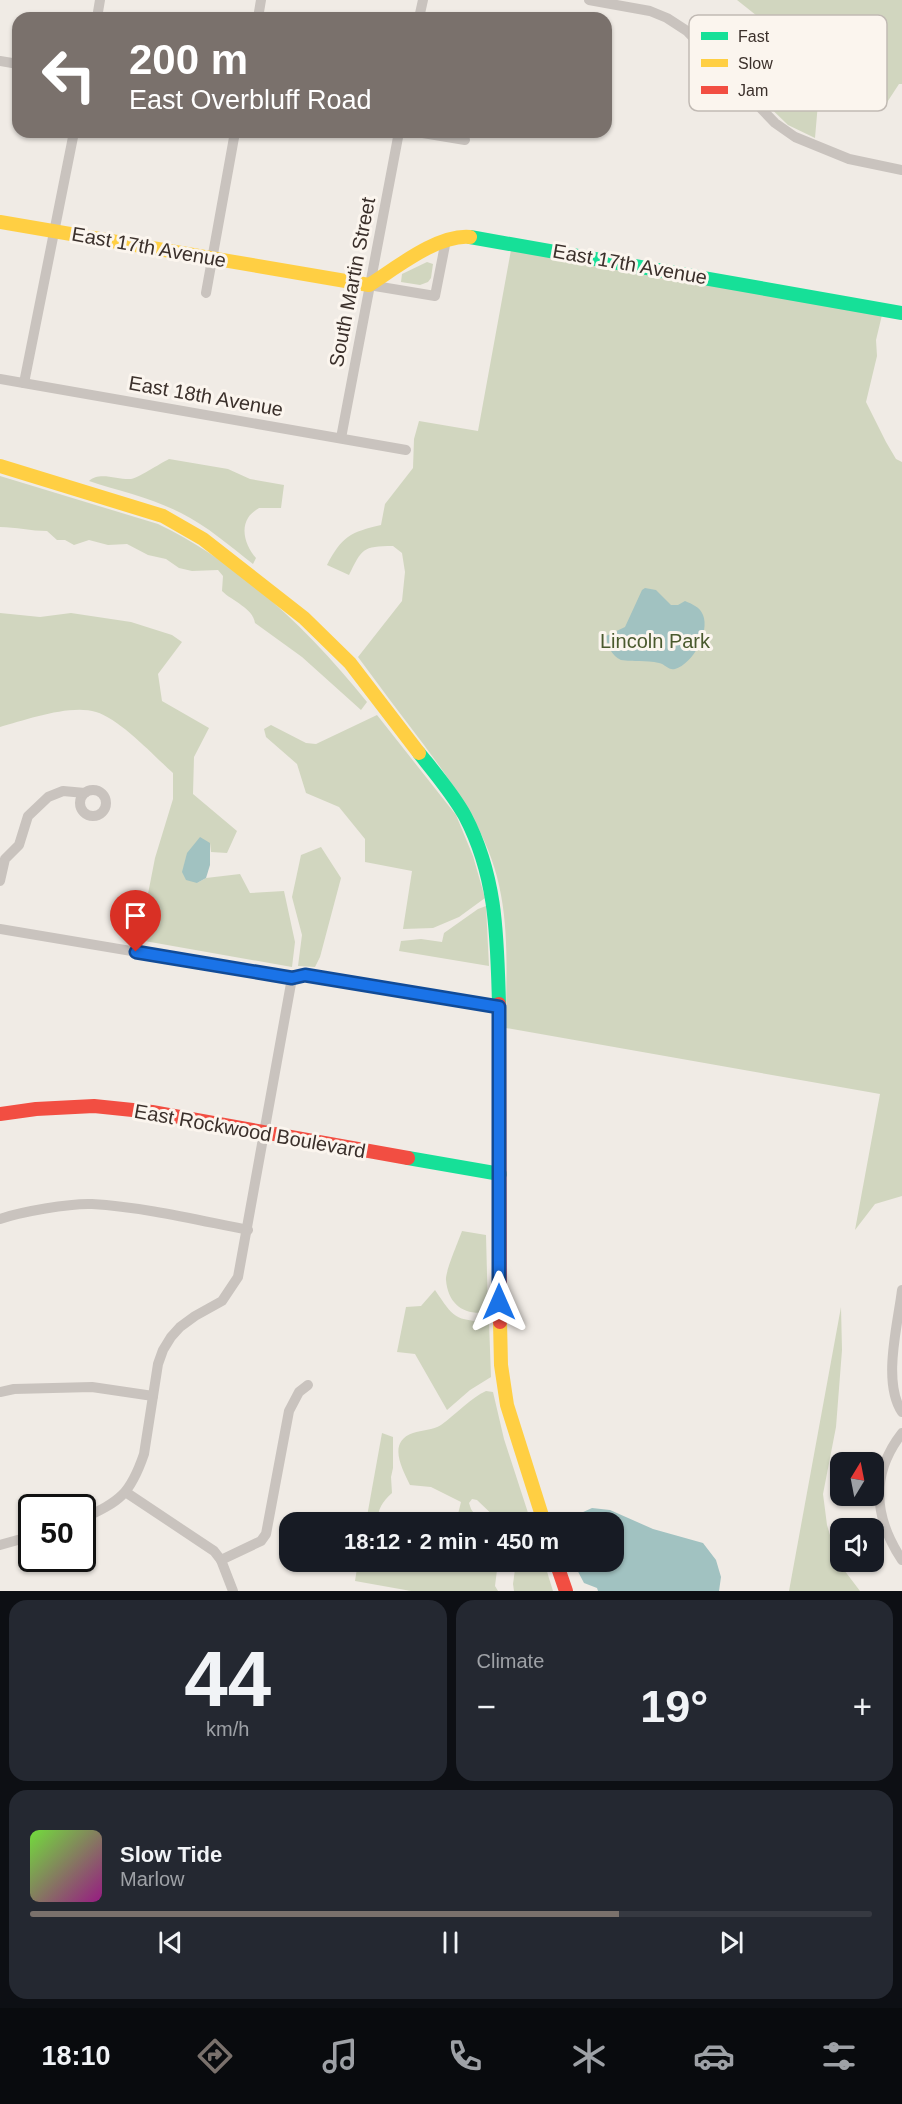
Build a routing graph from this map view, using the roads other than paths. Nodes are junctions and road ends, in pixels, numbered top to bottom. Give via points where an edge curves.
1 (589, 0) edge
2 (689, 33) edge
3 (764, 111) edge
4 (73, 138) edge
5 (235, 138) edge
6 (398, 138) edge
7 (453, 138) edge
8 (465, 140) dead end
9 (902, 170) edge
10 (0, 222) edge
11 (54, 230) junction
12 (446, 240) junction
13 (212, 258) junction
14 (369, 285) junction
15 (206, 293) dead end
16 (902, 313) edge
17 (0, 379) edge
18 (24, 383) junction
19 (341, 438) junction
20 (406, 450) dead end
21 (0, 466) edge
22 (85, 792) dead end
23 (3, 858) edge
24 (0, 881) edge
25 (0, 929) edge
26 (292, 978) junction
27 (499, 1007) junction
28 (0, 1114) edge
29 (266, 1134) junction
30 (500, 1174) junction
31 (0, 1220) edge
32 (248, 1230) junction
33 (902, 1290) edge
34 (308, 1385) dead end
35 (0, 1392) edge
36 (153, 1396) junction
37 (902, 1412) edge
38 (902, 1432) edge
39 (127, 1493) junction
40 (541, 1512) edge
41 (96, 1513) edge
42 (18, 1540) edge
43 (0, 1545) edge
44 (221, 1560) junction
45 (902, 1560) edge
46 (559, 1572) edge
47 (233, 1591) edge
48 (566, 1591) edge

1 - 2 street via 650,11
3 - 9 street via 795,137 849,159
4 - 11 street
5 - 13 street
6 - 14 street, South Martin Street
7 - 8 street
10 - 11 street, East 17th Avenue
11 - 13 street, East 17th Avenue
11 - 18 street
12 - 14 street, East 17th Avenue
12 - 14 street, East 17th Avenue via 435,296
12 - 16 street, East 17th Avenue via 467,236
13 - 14 street, East 17th Avenue
13 - 15 street
14 - 19 street, South Martin Street
17 - 18 street, East 18th Avenue
18 - 19 street, East 18th Avenue
19 - 20 street, East 18th Avenue
21 - 27 street via 163,516 186,527 304,618 350,663 436,774 475,837 493,896
22 - 23 street via 63,791 48,797 28,816 19,845
23 - 24 street
25 - 26 street
26 - 27 street via 305,975
26 - 29 street
27 - 30 street
28 - 29 street, East Rockwood Boulevard via 94,1106 152,1112
29 - 30 street, East Rockwood Boulevard
29 - 32 street
30 - 40 street via 501,1365 507,1405
31 - 32 street via 14,1214 89,1204
32 - 36 street via 238,1277 222,1301 195,1316 171,1337 158,1364
33 - 37 street via 891,1371 895,1398
34 - 44 street via 299,1392 289,1411 266,1534 261,1541
35 - 36 street via 92,1387
36 - 39 street via 144,1454
38 - 45 street via 881,1475 879,1498 882,1519
39 - 41 street
39 - 44 street via 205,1544
42 - 43 street
44 - 47 street
46 - 48 street

